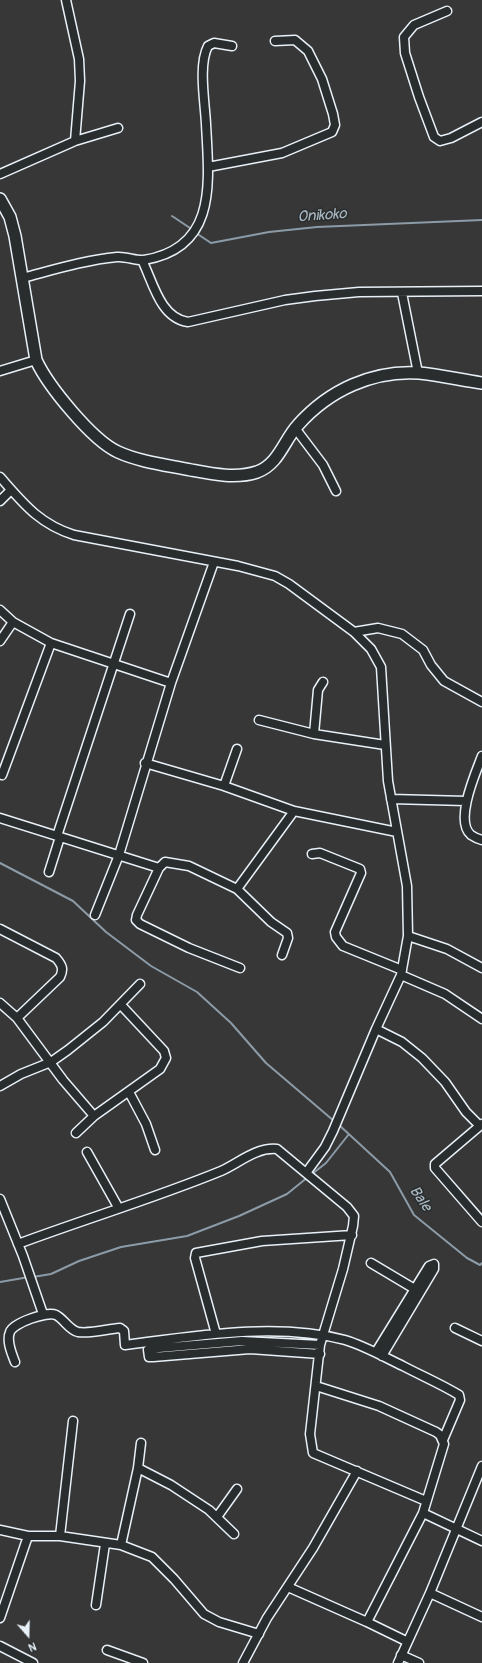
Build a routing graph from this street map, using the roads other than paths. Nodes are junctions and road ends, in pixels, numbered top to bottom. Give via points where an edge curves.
1 (66, 0) edge
2 (447, 11) dead end
3 (275, 41) dead end
4 (232, 46) dead end
5 (482, 122) edge
6 (118, 128) dead end
7 (75, 141) junction
8 (208, 167) junction
9 (0, 174) edge
10 (0, 199) edge
11 (142, 260) junction
12 (22, 278) junction
13 (482, 291) edge
14 (402, 293) junction
15 (36, 360) junction
16 (0, 371) edge
17 (418, 373) junction
18 (482, 383) edge
19 (295, 428) junction
20 (0, 477) edge
21 (11, 490) junction
22 (336, 491) dead end
23 (0, 501) edge
24 (214, 562) junction
25 (0, 610) edge
26 (130, 614) dead end
27 (13, 622) junction
28 (354, 632) junction
29 (0, 641) edge
30 (51, 643) junction
31 (114, 663) junction
32 (323, 682) dead end
33 (171, 683) junction
34 (482, 702) edge
35 (259, 720) dead end
36 (314, 734) junction
37 (385, 745) junction
38 (237, 749) dead end
39 (482, 756) edge
40 (146, 763) junction
41 (2, 775) dead end
42 (224, 786) junction
43 (391, 799) junction
44 (466, 801) junction
45 (294, 811) junction
46 (0, 818) edge
47 (397, 832) junction
48 (59, 836) junction
49 (482, 840) edge
50 (312, 854) dead end
51 (119, 855) junction
52 (159, 868) junction
53 (49, 872) dead end
54 (237, 889) junction
55 (96, 915) dead end
56 (0, 929) edge
57 (408, 936) junction
58 (282, 955) dead end
59 (240, 968) dead end
60 (482, 968) edge
61 (402, 972) junction
62 (140, 984) dead end
63 (0, 1003) edge
64 (121, 1005) junction
65 (17, 1018) junction
66 (482, 1018) edge
67 (376, 1029) junction
68 (51, 1062) junction
69 (0, 1086) edge
70 (129, 1092) junction
71 (94, 1116) junction
72 (481, 1125) edge
73 (76, 1134) dead end
74 (155, 1150) dead end
75 (87, 1152) dead end
76 (312, 1177) junction
77 (0, 1199) edge
78 (118, 1207) junction
79 (482, 1222) edge
80 (352, 1234) junction
81 (18, 1244) junction
82 (371, 1263) dead end
83 (43, 1314) junction
84 (455, 1328) dead end
85 (216, 1334) junction
86 (322, 1335) junction
87 (482, 1341) edge
88 (320, 1345) junction
89 (320, 1354) junction
90 (379, 1354) junction
91 (15, 1362) dead end
92 (316, 1386) junction
93 (73, 1421) dead end
94 (443, 1440) junction
95 (141, 1443) dead end
96 (482, 1466) edge
97 (138, 1468) junction
98 (357, 1471) junction
99 (237, 1489) dead end
100 (426, 1501) junction
101 (423, 1513) junction
102 (217, 1517) junction
103 (456, 1529) junction
104 (0, 1530) edge
105 (234, 1534) dead end
106 (28, 1536) junction
107 (60, 1536) junction
108 (482, 1541) edge
109 (105, 1544) junction
110 (121, 1545) junction
111 (288, 1588) junction
112 (430, 1594) junction
113 (96, 1605) dead end
114 (482, 1617) edge
115 (0, 1618) edge
116 (367, 1622) junction
117 (259, 1634) junction
118 (406, 1641) junction
119 (0, 1646) edge
120 (107, 1650) dead end
121 (399, 1659) edge
122 (21, 1661) edge
123 (33, 1663) edge
124 (143, 1663) edge
125 (243, 1663) edge
126 (419, 1663) edge

1 - 7 street via 79,59 80,81
2 - 5 street via 414,25 404,37 405,53 434,137 440,141 451,138
3 - 8 street via 295,40 312,56 333,114 335,125 332,132 282,153
4 - 8 street via 214,43 208,46 203,59
6 - 7 street
7 - 9 street
8 - 11 street via 204,211 198,228 182,246
10 - 12 main road via 12,224
11 - 12 street via 118,256
11 - 14 street via 163,306 174,318 188,322 285,300 359,292
12 - 15 main road
13 - 14 street
14 - 17 street
15 - 16 street
15 - 19 main road via 69,408 94,435 114,450 134,458 210,474 248,474 258,472 275,460
17 - 18 main road
17 - 19 main road via 382,376 352,384 330,397
19 - 22 street via 323,465
20 - 21 street
21 - 23 street
21 - 24 street via 31,512 64,532
24 - 28 street via 274,576 289,584
24 - 33 street
25 - 27 street
26 - 31 street
27 - 29 street
27 - 30 street
28 - 34 street via 378,628 402,634 423,650 431,665 444,680
28 - 37 street via 371,649 381,667
30 - 31 street
30 - 41 street
31 - 33 street
31 - 48 street
32 - 36 street via 318,690
33 - 40 street
35 - 36 street
36 - 37 street
37 - 43 street
38 - 42 street
39 - 44 street
40 - 42 street
40 - 51 street
42 - 45 street
43 - 44 street
43 - 47 street
44 - 49 street via 467,830 470,835
45 - 47 street
45 - 54 street
46 - 48 street
47 - 57 street via 407,886
48 - 51 street
48 - 53 street
50 - 61 street via 320,852 360,869 361,872 335,932 342,946
51 - 52 street
51 - 55 street
52 - 54 street via 165,862 189,866
52 - 59 street via 136,914 136,920 189,948
54 - 58 street via 271,922 287,933 288,938
56 - 65 street via 56,958 62,965 63,972 60,977
57 - 60 street via 447,949
57 - 61 street
61 - 66 street via 445,994
61 - 67 street
62 - 64 street
63 - 65 street
64 - 68 street
64 - 70 street via 164,1051 166,1058 160,1069
65 - 68 street
67 - 72 street via 402,1042 422,1058 445,1082 466,1112
67 - 76 street
68 - 69 street
68 - 71 street
70 - 71 street
70 - 74 street via 146,1124
71 - 73 street
72 - 79 street via 435,1164 435,1168
75 - 78 street
76 - 78 street via 277,1149 268,1148 222,1170
76 - 80 street via 347,1206 354,1216
77 - 81 street
78 - 81 street
80 - 85 street via 262,1241 196,1253 195,1258
80 - 86 street
81 - 83 street
82 - 90 street via 417,1291
83 - 85 street via 55,1315 76,1332 120,1328 124,1331 125,1345
83 - 91 street via 12,1328 9,1333
84 - 87 street
85 - 86 street via 257,1332
86 - 88 street
86 - 90 street via 347,1341
88 - 89 street
88 - 89 street via 242,1341 148,1350 150,1357 250,1349
89 - 92 street
90 - 94 street via 460,1395
92 - 94 street via 379,1406 436,1432
92 - 98 street via 310,1434 313,1453
93 - 107 street
94 - 100 street via 443,1448
95 - 97 street
96 - 103 street
97 - 102 street via 171,1485
97 - 110 street
98 - 100 street
98 - 111 street
99 - 102 street
100 - 101 street
101 - 103 street
101 - 116 street
102 - 105 street
103 - 108 street
103 - 112 street
104 - 106 street
106 - 107 street
106 - 115 street
107 - 109 street
109 - 110 street
109 - 113 street
110 - 117 street via 152,1557 204,1614 219,1622
111 - 116 street
111 - 117 street
112 - 114 street
112 - 118 street
116 - 118 street
117 - 125 street
118 - 121 street
119 - 122 street
120 - 124 street
121 - 126 street
122 - 123 street

